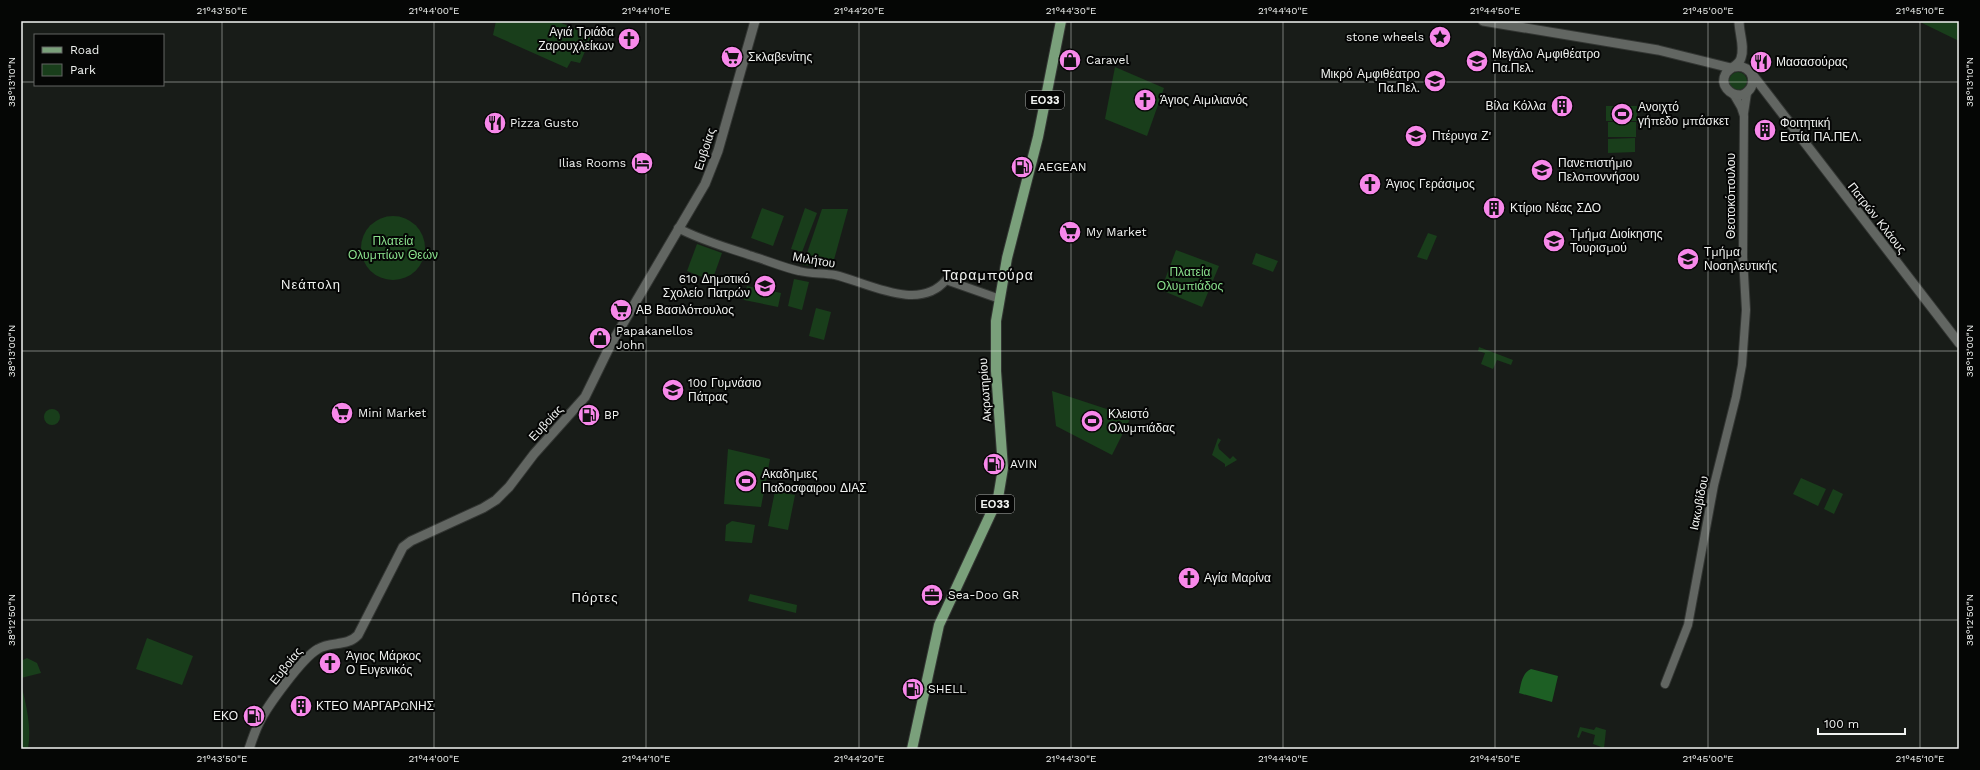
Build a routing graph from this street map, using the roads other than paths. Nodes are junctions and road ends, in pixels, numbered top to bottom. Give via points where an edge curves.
1 (755, 21) edge
2 (1061, 21) edge
3 (1484, 21) edge
4 (1739, 21) edge
5 (1744, 21) edge
6 (1708, 61) junction
7 (1733, 67) junction
8 (1751, 73) junction
9 (1724, 82) junction
10 (1749, 91) junction
11 (1734, 95) junction
12 (1776, 106) junction
13 (1744, 116) junction
14 (678, 228) junction
15 (1000, 299) junction
16 (1746, 323) joint
17 (1959, 343) edge
18 (1664, 684) dead end
19 (249, 749) edge
20 (912, 749) edge

1 - 14 main road, Ευβοίας via 710,172
2 - 15 main road, Ακρωτηρίου / ΕΟ33 via 1038,137
3 - 6 main road
4 - 7 main road via 1742,54 1740,61
5 - 8 main road
6 - 7 main road
6 - 9 main road via 1718,69
7 - 8 main road via 1741,66
7 - 9 main road via 1725,76
8 - 10 main road via 1753,84
8 - 12 main road
9 - 11 main road via 1726,88
10 - 11 main road via 1742,95
10 - 12 main road via 1762,94
10 - 13 street, Θεοτοκόπουλου
11 - 13 street
12 - 17 main road, Πατρών Κλάους
13 - 16 street, Θεοτοκόπουλου via 1743,257
14 - 15 street, Μιλήτου via 795,270 833,275 890,293 931,292 946,280
14 - 19 main road, Ευβοίας via 580,403 496,500 405,545 358,635 350,642 324,646 309,655 262,718
15 - 20 main road, Ακρωτηρίου / ΕΟ33 via 995,337 1002,480 998,498 939,626
16 - 18 street, Ιακωβίδου via 1740,380 1716,479 1690,615 1684,638

